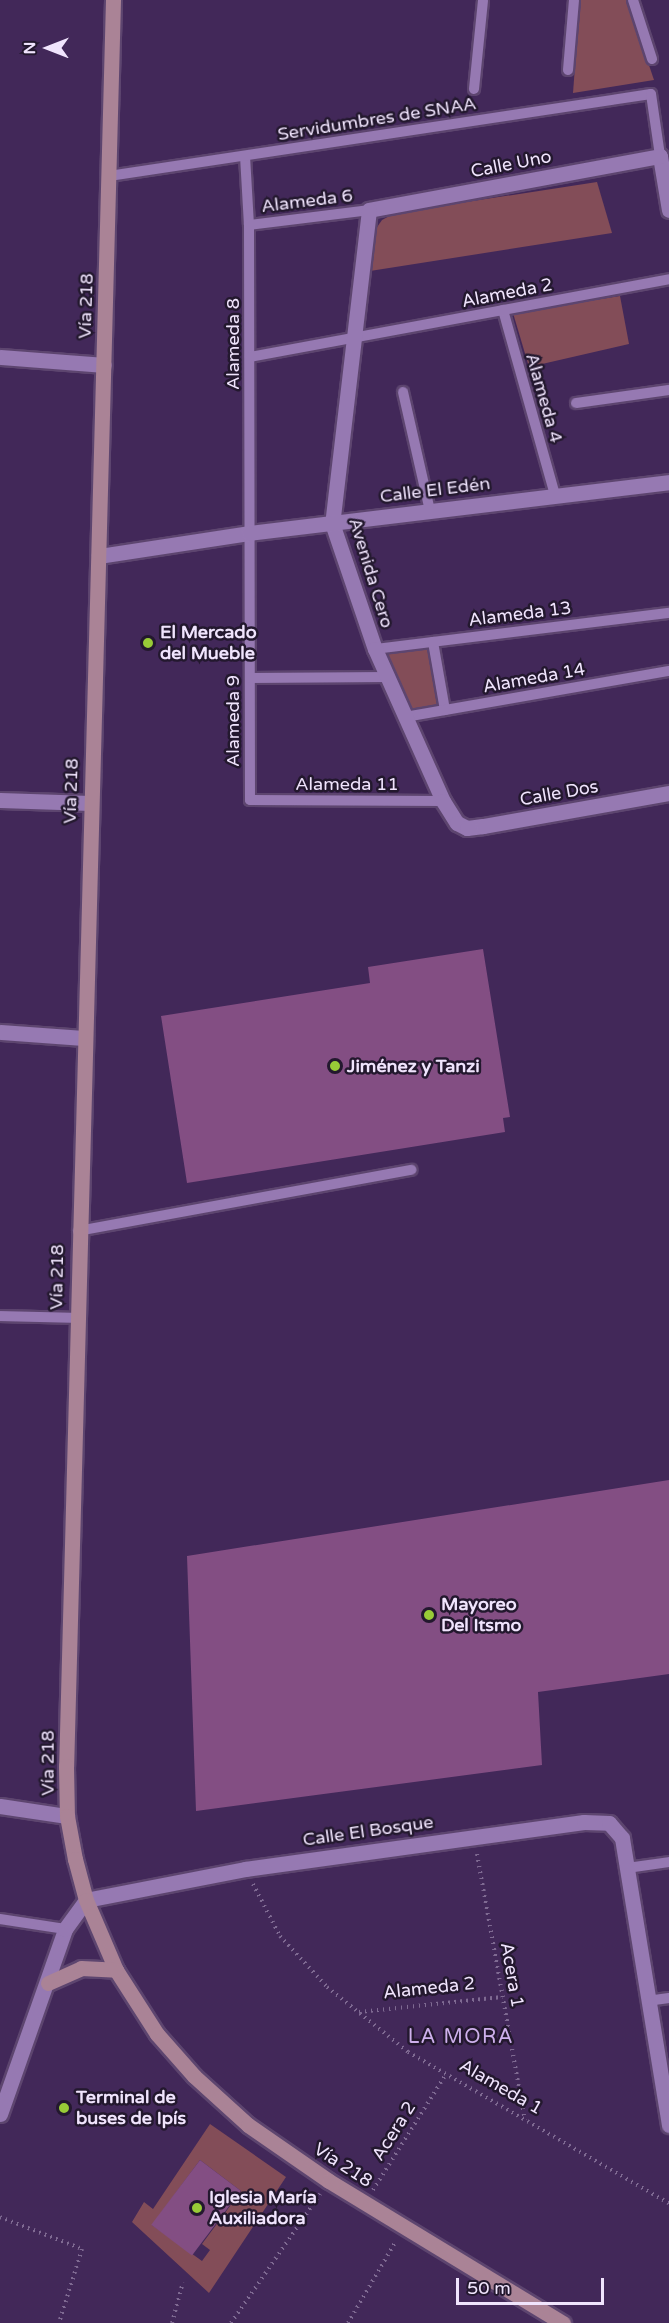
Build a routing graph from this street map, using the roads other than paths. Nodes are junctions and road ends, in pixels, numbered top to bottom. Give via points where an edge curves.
1 (113, 0) edge
2 (483, 0) edge
3 (574, 0) edge
4 (633, 0) edge
5 (652, 59) dead end
6 (568, 70) dead end
7 (474, 89) dead end
8 (245, 156) junction
9 (660, 156) junction
10 (109, 176) junction
11 (369, 210) junction
12 (669, 210) edge
13 (249, 225) junction
14 (669, 279) edge
15 (503, 310) junction
16 (352, 339) junction
17 (0, 357) edge
18 (250, 357) junction
19 (104, 364) junction
20 (669, 390) edge
21 (403, 392) dead end
22 (576, 403) dead end
23 (669, 482) edge
24 (555, 495) junction
25 (430, 511) junction
26 (332, 523) junction
27 (249, 533) junction
28 (99, 556) junction
29 (669, 613) edge
30 (433, 642) junction
31 (375, 650) junction
32 (669, 672) edge
33 (388, 677) junction
34 (250, 678) junction
35 (445, 710) junction
36 (405, 717) junction
37 (669, 792) edge
38 (0, 800) edge
39 (250, 800) joint
40 (443, 801) junction
41 (90, 803) junction
42 (457, 823) joint
43 (0, 1032) edge
44 (83, 1038) junction
45 (411, 1170) dead end
46 (78, 1231) junction
47 (0, 1316) edge
48 (76, 1318) junction
49 (0, 1806) edge
50 (67, 1816) junction
51 (669, 1863) edge
52 (627, 1868) junction
53 (86, 1900) junction
54 (0, 1919) edge
55 (65, 1929) junction
56 (116, 1970) junction
57 (48, 1983) junction
58 (669, 1998) edge
59 (647, 2001) junction
60 (1, 2109) edge
61 (669, 2124) edge
62 (563, 2323) edge

1 - 10 main road, Vía 218
2 - 7 lane
3 - 6 lane
4 - 5 lane
8 - 9 lane, Servidumbres de SNAA via 651,94
8 - 10 lane, Servidumbres de SNAA
8 - 13 lane, Alameda 8
9 - 11 street, Calle Uno
9 - 12 street
10 - 19 main road, Vía 218
11 - 13 lane, Alameda 6
11 - 16 street, Avenida Cero
13 - 18 lane, Alameda 8
14 - 15 lane, Alameda 2
15 - 16 lane, Alameda 2
15 - 24 lane, Alameda 4
16 - 18 lane, Alameda 2
16 - 26 street, Avenida Cero
17 - 19 street
18 - 27 lane, Alameda 8
19 - 28 main road, Vía 218
20 - 22 lane
21 - 25 lane
23 - 24 street, Calle El Edén
24 - 25 street, Calle El Edén
25 - 26 street, Calle El Edén
26 - 27 street, Calle El Edén
26 - 31 street, Avenida Cero
27 - 28 street, Calle El Edén
27 - 34 lane, Alameda 9
28 - 41 main road, Vía 218
29 - 30 lane, Alameda 13
30 - 31 lane, Alameda 13
30 - 35 lane
31 - 33 street, Avenida Cero
32 - 35 lane, Alameda 14
33 - 34 lane
33 - 36 street, Avenida Cero
34 - 39 lane, Alameda 9
35 - 36 lane, Alameda 14
36 - 40 street, Avenida Cero
37 - 42 street, Calle Dos via 483,826 467,828
38 - 41 street
39 - 40 lane, Alameda 11
40 - 42 street, Avenida Cero
41 - 44 main road, Vía 218
43 - 44 street
44 - 46 main road, Vía 218
45 - 46 lane
46 - 48 main road, Vía 218
47 - 48 lane
48 - 50 main road, Vía 218
49 - 50 street
50 - 53 main road, Vía 218
51 - 52 lane
52 - 53 street, Calle El Bosque via 622,1838 609,1823 584,1822 245,1869
52 - 59 street
53 - 55 street
53 - 56 main road, Vía 218
54 - 55 lane
55 - 57 street
56 - 57 main road via 81,1968
56 - 62 main road, Vía 218 via 157,2034 194,2076 248,2125 329,2181
57 - 60 street
58 - 59 lane
59 - 61 street

